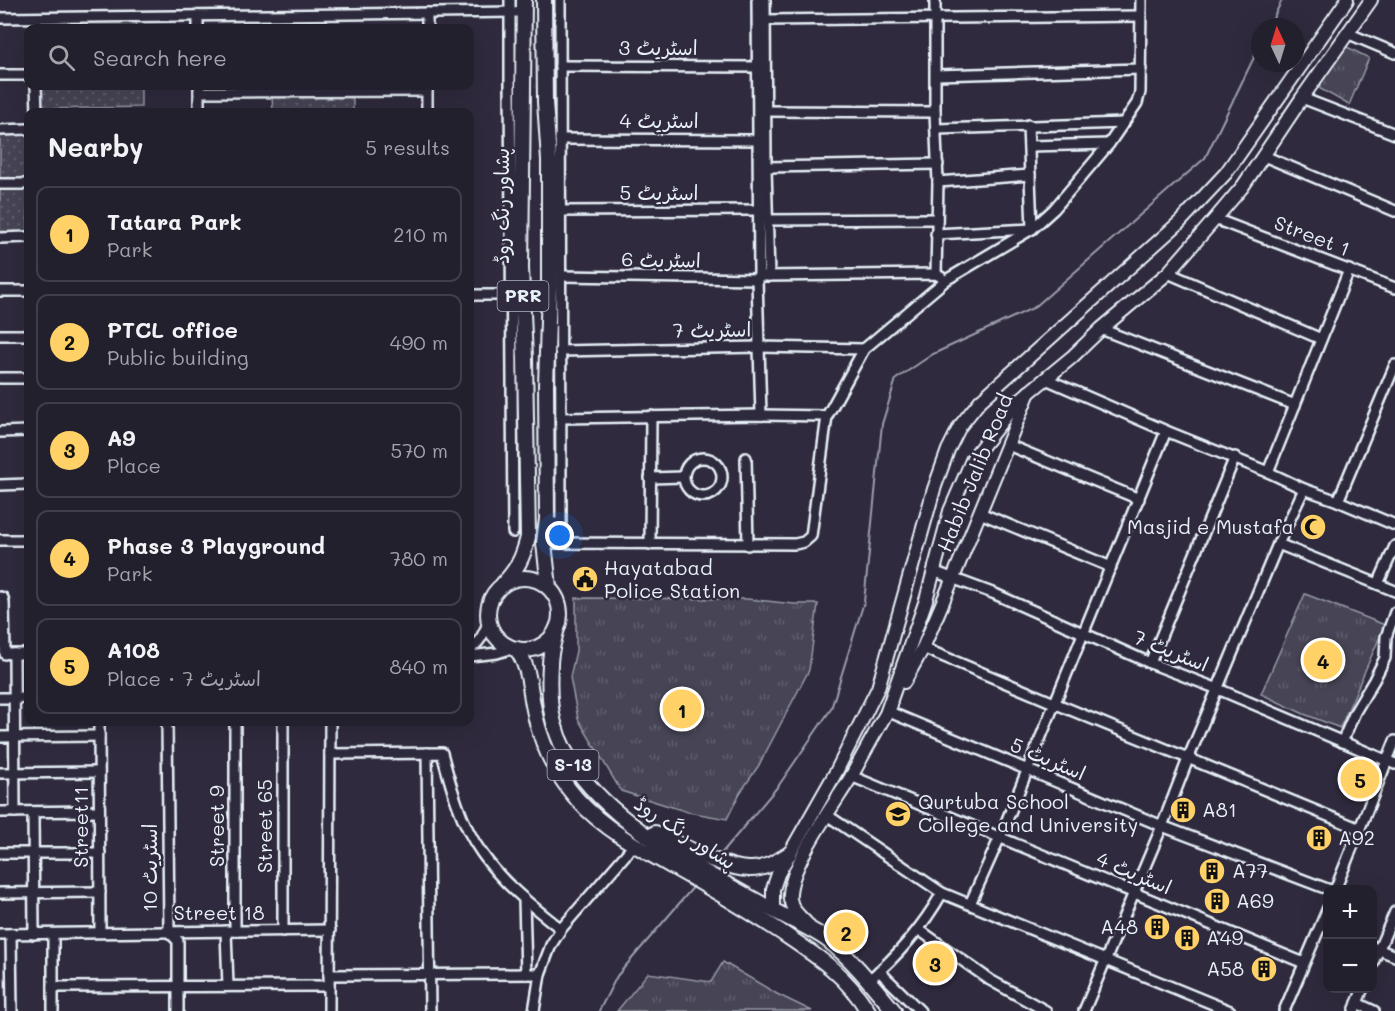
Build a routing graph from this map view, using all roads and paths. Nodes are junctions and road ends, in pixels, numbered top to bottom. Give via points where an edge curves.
1 (510, 0) edge
2 (544, 0) edge
3 (560, 0) edge
4 (757, 0) edge
5 (765, 0) edge
6 (935, 0) edge
7 (1141, 0) edge
8 (1347, 0) edge
9 (1371, 0) edge
10 (520, 8) edge
11 (426, 13) junction
12 (198, 16) junction
13 (1141, 16) junction
14 (936, 17) junction
15 (0, 18) edge
16 (36, 18) junction
17 (765, 20) junction
18 (36, 24) edge
19 (198, 24) edge
20 (427, 24) edge
21 (1347, 33) junction
22 (1395, 53) edge
23 (560, 66) junction
24 (757, 67) junction
25 (1141, 69) junction
26 (0, 75) edge
27 (24, 75) edge
28 (936, 75) junction
29 (36, 90) edge
30 (199, 90) edge
31 (427, 90) edge
32 (761, 94) junction
33 (1302, 98) junction
34 (37, 108) edge
35 (199, 108) edge
36 (427, 108) edge
37 (765, 111) junction
38 (935, 112) junction
39 (1124, 123) junction
40 (1028, 125) junction
41 (24, 129) edge
42 (936, 129) junction
43 (0, 130) edge
44 (1395, 134) edge
45 (560, 139) junction
46 (757, 140) junction
47 (1109, 144) junction
48 (1029, 146) junction
49 (1264, 156) junction
50 (938, 164) junction
51 (766, 167) junction
52 (1030, 175) junction
53 (938, 182) junction
54 (0, 184) edge
55 (24, 184) edge
56 (758, 210) junction
57 (1395, 210) edge
58 (560, 211) junction
59 (766, 219) junction
60 (938, 219) junction
61 (1215, 219) junction
62 (1032, 229) junction
63 (936, 234) junction
64 (24, 237) edge
65 (0, 238) edge
66 (1349, 270) junction
67 (1168, 273) junction
68 (936, 274) junction
69 (561, 276) junction
70 (761, 277) junction
71 (946, 280) junction
72 (1395, 288) edge
73 (0, 291) edge
74 (24, 291) edge
75 (474, 295) edge
76 (517, 295) junction
77 (1101, 329) junction
78 (24, 334) edge
79 (0, 335) edge
80 (1321, 339) junction
81 (759, 347) junction
82 (864, 349) junction
83 (560, 351) junction
84 (1395, 365) edge
85 (0, 378) edge
86 (24, 378) edge
87 (1046, 379) junction
88 (1030, 391) junction
89 (1295, 405) junction
90 (761, 415) junction
91 (651, 416) junction
92 (827, 416) junction
93 (561, 418) junction
94 (24, 431) edge
95 (1166, 431) junction
96 (0, 432) edge
97 (1008, 445) junction
98 (1234, 457) junction
99 (746, 458) dead end
100 (1268, 471) junction
101 (683, 477) junction
102 (650, 478) junction
103 (24, 484) edge
104 (0, 485) edge
105 (1304, 489) junction
106 (1139, 499) junction
107 (1338, 501) junction
108 (980, 513) junction
109 (547, 523) junction
110 (1395, 525) edge
111 (513, 532) dead end
112 (0, 540) edge
113 (24, 540) edge
114 (544, 543) junction
115 (651, 544) junction
116 (1278, 544) junction
117 (748, 545) junction
118 (1395, 546) edge
119 (1111, 567) junction
120 (933, 571) junction
121 (953, 578) junction
122 (503, 584) junction
123 (1378, 584) junction
124 (549, 587) junction
125 (1395, 591) edge
126 (0, 597) edge
127 (1395, 612) edge
128 (489, 621) junction
129 (557, 628) junction
130 (1083, 633) junction
131 (474, 646) edge
132 (515, 648) junction
133 (923, 648) junction
134 (6, 654) edge
135 (24, 654) edge
136 (474, 656) edge
137 (1150, 663) junction
138 (881, 678) junction
139 (898, 681) junction
140 (1218, 689) junction
141 (0, 698) edge
142 (15, 698) junction
143 (24, 698) edge
144 (1054, 703) junction
145 (887, 711) junction
146 (99, 726) edge
147 (167, 726) edge
148 (235, 726) edge
149 (283, 726) edge
150 (330, 726) edge
151 (99, 736) junction
152 (0, 737) edge
153 (15, 737) junction
154 (1395, 741) edge
155 (1342, 742) junction
156 (427, 753) junction
157 (330, 754) junction
158 (1188, 759) junction
159 (1391, 763) edge
160 (1027, 770) junction
161 (99, 772) junction
162 (0, 773) edge
163 (15, 773) junction
164 (851, 776) junction
165 (0, 812) edge
166 (15, 812) junction
167 (33, 812) junction
168 (99, 812) junction
169 (827, 815) junction
170 (1162, 826) junction
171 (1360, 829) junction
172 (1000, 837) junction
173 (634, 845) junction
174 (0, 853) edge
175 (33, 853) junction
176 (100, 853) junction
177 (789, 854) junction
178 (680, 857) junction
179 (1337, 885) edge
180 (1323, 887) edge
181 (33, 892) junction
182 (100, 892) junction
183 (0, 893) edge
184 (942, 893) junction
185 (1134, 893) junction
186 (735, 895) junction
187 (524, 899) junction
188 (970, 904) junction
189 (773, 910) junction
190 (1395, 912) edge
191 (1323, 928) edge
192 (561, 929) junction
193 (918, 929) junction
194 (330, 930) junction
195 (230, 931) junction
196 (283, 931) junction
197 (100, 932) junction
198 (169, 932) junction
199 (816, 933) junction
200 (0, 934) edge
201 (11, 934) junction
202 (34, 934) junction
203 (52, 934) junction
204 (1377, 946) edge
205 (1377, 948) edge
206 (1395, 956) edge
207 (1106, 959) junction
208 (1304, 963) junction
209 (838, 972) junction
210 (526, 974) junction
211 (540, 974) junction
212 (329, 975) junction
213 (429, 975) junction
214 (874, 976) junction
215 (228, 986) junction
216 (329, 986) junction
217 (53, 987) junction
218 (178, 987) junction
219 (1361, 993) edge
220 (1355, 1007) edge
221 (12, 1011) edge
222 (53, 1011) edge
223 (178, 1011) edge
224 (329, 1011) edge
225 (430, 1011) edge
226 (534, 1011) edge
227 (868, 1011) edge
228 (894, 1011) edge
229 (920, 1011) edge
230 (1046, 1011) edge
231 (1084, 1011) edge
232 (1230, 1011) edge
233 (1284, 1011) edge
234 (1374, 1011) edge

1 - 10 street
2 - 109 highway, PRR via 549,182
3 - 23 street
4 - 24 street
5 - 17 street
6 - 14 street
7 - 13 street
8 - 138 main road via 1226,173 1180,222 970,411 948,450 934,489
9 - 21 main road, Habib Jalib Road
10 - 11 street
10 - 76 highway, پشاور رنگ روڈ / PRR via 521,268
11 - 12 street
11 - 20 street
12 - 16 street
12 - 19 street
13 - 14 street
13 - 25 street
14 - 17 street
14 - 28 street
15 - 16 street
16 - 18 street
17 - 32 street
21 - 22 street
21 - 33 main road, Habib Jalib Road
23 - 24 street, اسٹریٹ 3
23 - 45 street
24 - 32 street
25 - 28 street
25 - 39 street via 1137,103
26 - 27 street
28 - 38 street
29 - 34 street
30 - 35 street
31 - 36 street
32 - 37 street
32 - 46 street
33 - 44 street
33 - 49 main road, Habib Jalib Road
37 - 38 street
37 - 51 street
38 - 42 street
39 - 40 street
39 - 47 street
40 - 42 street
40 - 48 street
41 - 43 street
42 - 50 street
45 - 46 street, اسٹریٹ 4
45 - 58 street
46 - 56 street
47 - 48 street
47 - 62 street
48 - 52 street
49 - 57 street
49 - 61 main road, Habib Jalib Road
50 - 51 street
50 - 53 street
51 - 59 street
52 - 53 street
52 - 62 street
53 - 60 street
54 - 55 street
56 - 58 street, اسٹریٹ 5
56 - 70 street
58 - 69 street
59 - 60 street
59 - 70 street
60 - 63 street
61 - 66 street, Street 1
61 - 67 main road, Habib Jalib Road
62 - 63 street
62 - 71 street
63 - 68 street
64 - 65 street
66 - 72 street, Street 1
66 - 80 street
67 - 77 main road, Habib Jalib Road
67 - 80 street
68 - 70 street, اسٹریٹ 6
68 - 71 street
69 - 70 street, اسٹریٹ 6
69 - 83 street
70 - 81 street
71 - 82 street
73 - 74 street
75 - 76 street
76 - 111 street
76 - 122 highway, پشاور رنگ روڈ / PRR via 525,358 528,537 518,566
77 - 87 main road, Habib Jalib Road
77 - 89 street
78 - 79 street
80 - 89 street
81 - 82 street, اسٹریٹ 7
81 - 83 street, اسٹریٹ 7
81 - 90 street
82 - 92 street
83 - 93 street
84 - 107 street
85 - 86 street
87 - 88 main road, Habib Jalib Road
87 - 95 street
88 - 97 main road, Habib Jalib Road
88 - 120 main road via 1007,412 973,458 950,511
89 - 100 street
90 - 91 street
90 - 92 street
91 - 93 street
91 - 102 street
92 - 117 street via 811,536 795,544
93 - 109 street via 561,523
94 - 96 street
95 - 98 street
95 - 106 street
97 - 106 street
97 - 108 main road, Habib Jalib Road
98 - 100 street
98 - 137 street
99 - 117 street
100 - 105 street
101 - 101 street via 687,488 704,496 715,491 722,481 720,468 705,458 693,460
101 - 102 street
102 - 115 street
103 - 104 street
105 - 107 street
105 - 116 street
106 - 119 street
107 - 110 street
108 - 119 street
108 - 121 main road, Habib Jalib Road
109 - 114 highway, PRR
112 - 113 street
114 - 115 street
114 - 124 highway, PRR
115 - 117 street
116 - 123 street
116 - 140 street
118 - 123 street
119 - 130 street
120 - 121 street, اسٹریٹ 7
120 - 139 main road
121 - 130 street, اسٹریٹ 7
121 - 133 main road, Habib Jalib Road
122 - 124 highway via 532,578
122 - 128 highway via 491,600
123 - 125 street
124 - 129 highway via 559,602
126 - 134 street via 4,602
127 - 155 street via 1386,637 1385,658
128 - 131 street
128 - 132 highway via 495,634
129 - 132 highway via 541,645 525,650
129 - 178 highway, پشاور رنگ روڈ / S-13 via 550,663 554,723 573,765 603,800
130 - 137 street, اسٹریٹ 7
130 - 144 street
132 - 136 street
132 - 173 highway, پشاور رنگ روڈ / S-13 via 529,674 533,707 556,770 577,799
133 - 144 street
133 - 145 main road, Habib Jalib Road
134 - 135 street
134 - 142 street
137 - 140 street, اسٹریٹ 7
138 - 139 main road
138 - 177 main road via 836,772
139 - 145 main road
140 - 155 street, اسٹریٹ 7
140 - 158 street
141 - 142 street
142 - 143 street
142 - 153 street
144 - 158 street
144 - 160 street
145 - 160 street, اسٹریٹ 5
145 - 164 main road, Habib Jalib Road
146 - 151 street, Street11
147 - 198 street, اسٹریٹ 10
148 - 195 street, Street 9
149 - 196 street, Street 65
150 - 157 street
151 - 153 street
151 - 161 street, Street11
152 - 153 street
153 - 163 street
154 - 159 street
155 - 159 street, اسٹریٹ 7
156 - 157 street
156 - 187 street via 442,753 460,813 481,852
156 - 213 street
157 - 194 street
158 - 170 street
158 - 171 street
159 - 171 street
160 - 170 street, اسٹریٹ 5
160 - 172 street
161 - 163 street
161 - 168 street, Street11
162 - 163 street
163 - 166 street
164 - 169 main road, Habib Jalib Road
164 - 172 street, اسٹریٹ 4
165 - 166 street
166 - 167 street
167 - 168 street
167 - 175 street
168 - 176 street, Street11
169 - 184 street
169 - 199 main road, Habib Jalib Road via 802,857 791,887 793,909
170 - 180 street, اسٹریٹ 5
170 - 185 street
171 - 179 street
172 - 185 street, اسٹریٹ 4
172 - 188 street
173 - 178 highway, پشاور رنگ روڈ / S-13
173 - 192 street
174 - 175 street
175 - 176 street
175 - 181 street
176 - 182 street, Street11
177 - 178 highway via 774,863 750,869
177 - 189 main road via 773,889
178 - 186 highway, پشاور رنگ روڈ
181 - 182 street
181 - 183 street
181 - 202 street
182 - 197 street, Street11
184 - 188 street
184 - 193 street
185 - 207 street
185 - 208 street, اسٹریٹ 4
186 - 189 highway, پشاور رنگ روڈ
186 - 209 highway, پشاور رنگ روڈ
187 - 192 street
187 - 210 street
188 - 207 street
189 - 199 highway, پشاور رنگ روڈ
189 - 209 highway via 780,923 817,945
190 - 204 street
191 - 208 street
192 - 211 street
193 - 214 street
193 - 230 street via 990,980
194 - 196 street, Street 18
194 - 212 street
195 - 196 street, Street 18
195 - 198 street, Street 18
195 - 215 street, Street 9
197 - 198 street, Street 18
197 - 203 street, Street 18
198 - 218 street, اسٹریٹ 10 via 178,941
199 - 214 highway, پشاور رنگ روڈ
200 - 201 street, Street 18
201 - 202 street, Street 18
201 - 221 street
202 - 203 street, Street 18
203 - 217 street
205 - 206 street
207 - 231 street
207 - 232 street
208 - 233 street
209 - 227 highway, پشاور رنگ روڈ
210 - 211 street
210 - 213 street
211 - 226 street
212 - 213 street
212 - 216 street
213 - 225 street
214 - 228 highway, پشاور رنگ روڈ
214 - 229 street
215 - 216 street
215 - 218 street
216 - 224 street
217 - 218 street
217 - 222 street
218 - 223 street, اسٹریٹ 10
219 - 220 street
220 - 234 street

